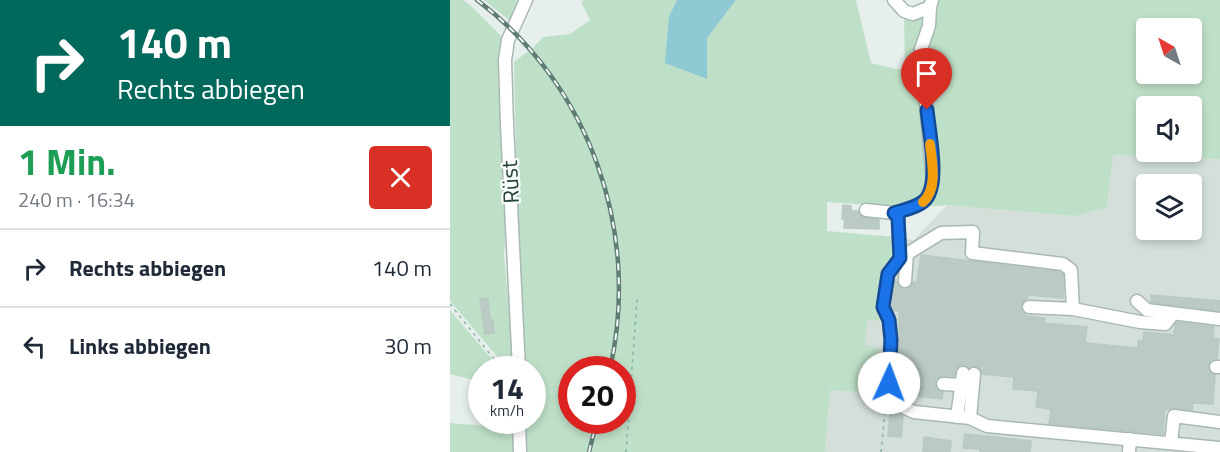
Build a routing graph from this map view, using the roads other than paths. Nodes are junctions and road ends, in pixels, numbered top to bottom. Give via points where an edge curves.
1 (526, 0) edge
2 (894, 0) edge
3 (931, 3) edge
4 (866, 210) dead end
5 (894, 213) junction
6 (903, 256) junction
7 (905, 281) dead end
8 (1137, 302) dead end
9 (1029, 307) dead end
10 (1073, 309) junction
11 (1173, 314) junction
12 (1220, 318) edge
13 (518, 356) edge
14 (965, 381) junction
15 (943, 388) dead end
16 (957, 417) junction
17 (970, 418) junction
18 (1220, 422) edge
19 (520, 434) edge
20 (520, 434) edge
21 (1130, 439) junction
22 (1171, 443) junction
23 (1220, 448) edge
24 (513, 452) edge
25 (520, 452) edge
26 (1129, 452) edge

1 - 13 street, Rüst via 508,40 505,60
2 - 3 street via 913,14
3 - 5 street via 921,49 933,181 927,200
4 - 5 street
5 - 6 street via 898,217
6 - 7 street
6 - 10 street via 941,233 973,232 972,253 1063,264 1071,270
6 - 16 street via 888,274 883,307 891,340 890,390 905,408 914,412
8 - 11 street via 1147,310
9 - 10 street
10 - 11 street via 1165,324
11 - 12 street
14 - 15 street
14 - 16 street
14 - 17 street
16 - 17 street
17 - 21 street via 987,426
18 - 22 street via 1169,416
19 - 24 street
20 - 25 street
21 - 22 street
21 - 26 street
22 - 23 street

